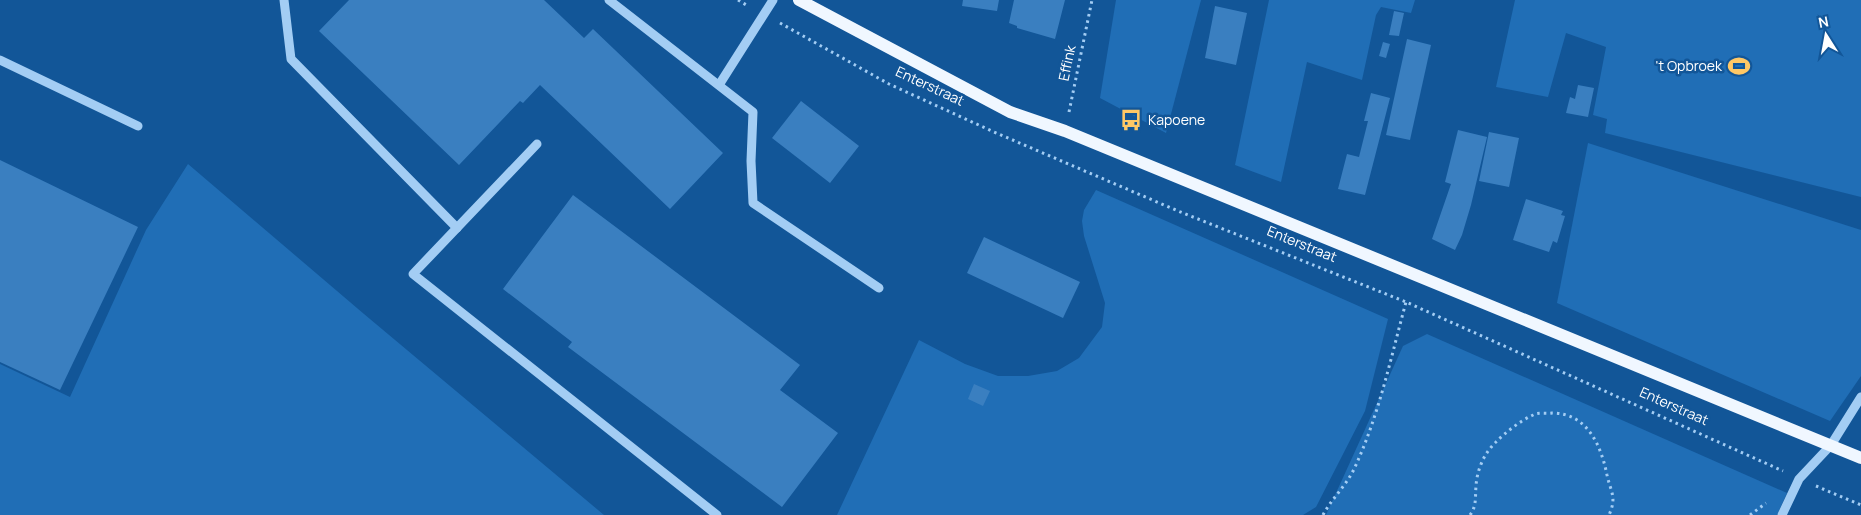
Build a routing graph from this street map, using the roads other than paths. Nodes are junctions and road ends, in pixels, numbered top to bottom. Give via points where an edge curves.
1 (284, 0) edge
2 (609, 0) edge
3 (773, 0) edge
4 (799, 0) edge
5 (0, 60) edge
6 (719, 85) junction
7 (138, 126) dead end
8 (537, 144) dead end
9 (457, 228) junction
10 (879, 288) dead end
11 (1861, 397) edge
12 (1831, 445) junction
13 (1861, 458) edge
14 (717, 515) edge
15 (1782, 515) edge

1 - 9 street via 291,59
2 - 6 street
3 - 6 street
4 - 12 main road, Enterstraat via 1010,112 1064,131
5 - 7 street
6 - 10 street via 753,112 753,203
8 - 9 street
9 - 14 street via 414,274
11 - 12 street
12 - 13 main road, Enterstraat
12 - 15 street via 1799,479

